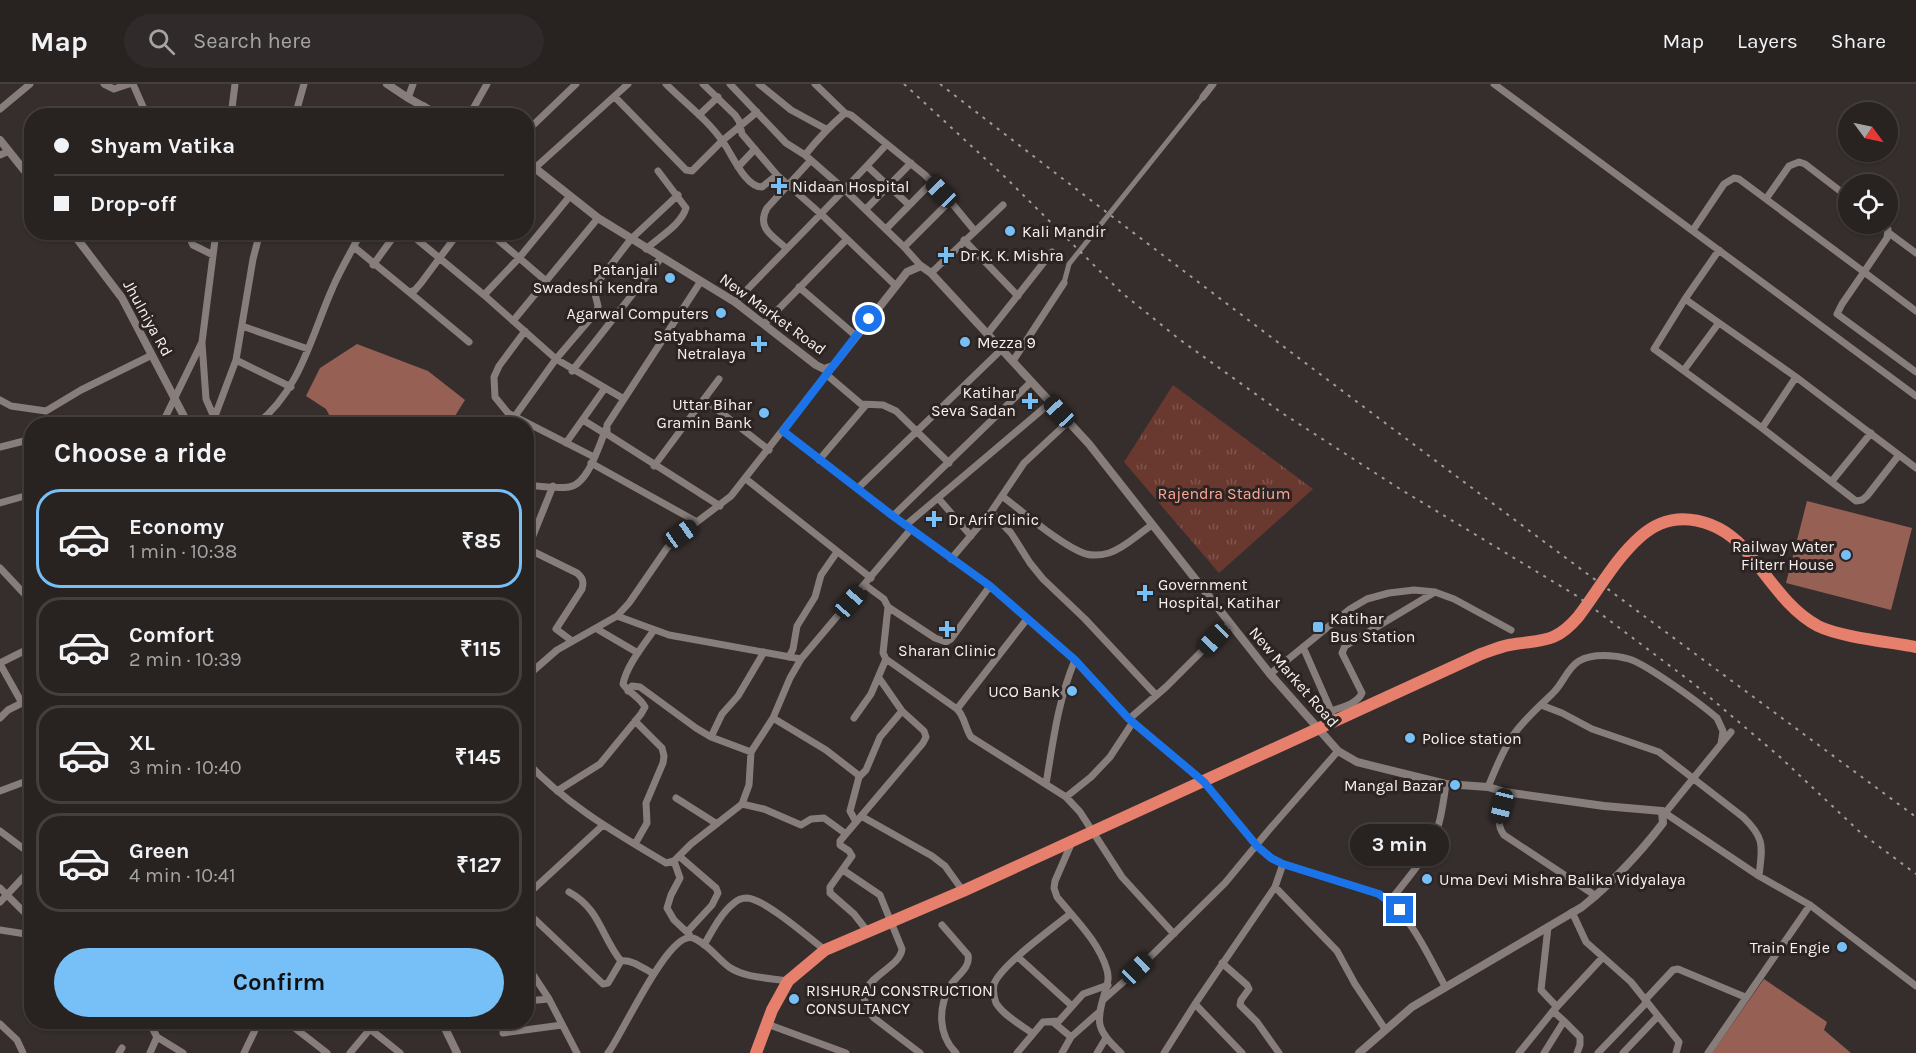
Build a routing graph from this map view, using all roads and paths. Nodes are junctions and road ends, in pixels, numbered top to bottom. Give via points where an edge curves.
1 (30, 84) edge
2 (104, 84) edge
3 (131, 84) edge
4 (235, 84) edge
5 (304, 84) edge
6 (387, 84) edge
7 (413, 84) edge
8 (488, 84) edge
9 (576, 84) edge
10 (703, 84) edge
11 (730, 84) edge
12 (759, 84) edge
13 (815, 84) edge
14 (1213, 84) edge
15 (1494, 84) edge
16 (623, 86) edge
17 (671, 86) edge
18 (615, 97) junction
19 (718, 97) junction
20 (1203, 97) joint
21 (408, 98) junction
22 (424, 106) joint
23 (143, 108) edge
24 (232, 108) edge
25 (297, 108) edge
26 (427, 108) edge
27 (474, 108) edge
28 (0, 109) edge
29 (757, 112) junction
30 (845, 113) junction
31 (699, 115) junction
32 (534, 124) edge
33 (739, 129) junction
34 (826, 129) junction
35 (0, 140) edge
36 (723, 141) junction
37 (887, 144) junction
38 (754, 150) junction
39 (9, 151) junction
40 (0, 155) edge
41 (808, 157) junction
42 (911, 164) junction
43 (867, 166) junction
44 (738, 167) junction
45 (536, 168) joint
46 (24, 170) edge
47 (658, 171) dead end
48 (777, 175) junction
49 (932, 182) junction
50 (789, 184) junction
51 (890, 185) junction
52 (1838, 189) edge
53 (845, 190) junction
54 (678, 195) junction
55 (570, 196) junction
56 (1766, 199) junction
57 (950, 201) junction
58 (909, 205) junction
59 (1003, 205) dead end
60 (866, 209) junction
61 (822, 215) junction
62 (598, 218) junction
63 (886, 229) junction
64 (974, 230) junction
65 (1693, 230) junction
66 (1888, 234) edge
67 (1890, 234) edge
68 (631, 238) junction
69 (847, 239) junction
70 (78, 240) edge
71 (191, 240) edge
72 (215, 240) edge
73 (258, 240) edge
74 (357, 240) edge
75 (391, 240) edge
76 (418, 240) edge
77 (453, 240) edge
78 (498, 240) edge
79 (534, 240) edge
80 (534, 240) edge
81 (964, 240) junction
82 (354, 246) junction
83 (904, 247) junction
84 (646, 249) junction
85 (786, 249) junction
86 (1719, 250) junction
87 (1053, 252) dead end
88 (1916, 253) edge
89 (213, 255) junction
90 (440, 257) junction
91 (519, 258) junction
92 (662, 258) junction
93 (374, 265) junction
94 (921, 266) junction
95 (1864, 272) junction
96 (931, 273) junction
97 (701, 281) junction
98 (546, 282) junction
99 (1064, 283) joint
100 (895, 285) junction
101 (799, 287) junction
102 (409, 292) junction
103 (484, 295) junction
104 (1017, 296) junction
105 (1685, 299) junction
106 (735, 302) junction
107 (1916, 311) edge
108 (513, 321) junction
109 (764, 324) junction
110 (1718, 324) junction
111 (242, 326) junction
112 (525, 331) junction
113 (988, 333) junction
114 (856, 336) junction
115 (202, 342) junction
116 (469, 342) dead end
117 (308, 349) junction
118 (1002, 349) junction
119 (152, 355) junction
120 (556, 359) junction
121 (236, 360) junction
122 (1013, 361) junction
123 (833, 366) junction
124 (1684, 370) junction
125 (572, 371) junction
126 (1916, 372) edge
127 (827, 375) junction
128 (1796, 377) junction
129 (718, 379) dead end
130 (1031, 382) junction
131 (291, 387) junction
132 (605, 388) junction
133 (1916, 396) edge
134 (624, 399) junction
135 (704, 399) junction
136 (0, 400) edge
137 (175, 401) junction
138 (1050, 403) junction
139 (866, 405) junction
140 (515, 416) joint
141 (166, 417) edge
142 (184, 417) edge
143 (212, 417) edge
144 (215, 417) edge
145 (265, 417) edge
146 (583, 420) junction
147 (1068, 422) junction
148 (607, 425) junction
149 (534, 426) edge
150 (1762, 428) junction
151 (916, 430) junction
152 (783, 431) junction
153 (604, 433) junction
154 (1871, 433) junction
155 (24, 442) edge
156 (566, 443) junction
157 (0, 447) edge
158 (769, 450) junction
159 (1899, 455) junction
160 (592, 460) junction
161 (819, 460) junction
162 (949, 463) junction
163 (654, 466) junction
164 (1916, 468) edge
165 (746, 479) junction
166 (1832, 481) junction
167 (534, 485) edge
168 (553, 486) junction
169 (858, 488) junction
170 (24, 496) edge
171 (1002, 496) junction
172 (938, 498) junction
173 (0, 504) edge
174 (720, 507) junction
175 (991, 512) junction
176 (893, 516) junction
177 (697, 522) junction
178 (1152, 525) junction
179 (909, 527) junction
180 (534, 531) edge
181 (971, 536) junction
182 (534, 552) edge
183 (837, 552) junction
184 (951, 558) junction
185 (0, 568) edge
186 (870, 578) junction
187 (865, 585) junction
188 (990, 586) junction
189 (1435, 592) junction
190 (24, 594) edge
191 (888, 607) junction
192 (618, 616) junction
193 (1027, 619) junction
194 (1229, 624) junction
195 (597, 629) junction
196 (654, 630) junction
197 (1511, 630) dead end
198 (572, 641) junction
199 (1303, 647) junction
200 (1916, 648) edge
201 (24, 651) edge
202 (764, 652) junction
203 (638, 653) junction
204 (789, 657) junction
205 (801, 659) junction
206 (886, 659) junction
207 (1075, 660) junction
208 (0, 663) edge
209 (534, 669) edge
210 (1270, 674) junction
211 (879, 678) junction
212 (628, 691) junction
213 (1156, 695) junction
214 (22, 703) joint
215 (1541, 705) junction
216 (957, 709) junction
217 (902, 711) junction
218 (1333, 716) junction
219 (0, 718) edge
220 (774, 718) junction
221 (854, 718) dead end
222 (1131, 720) junction
223 (635, 721) junction
224 (1319, 729) junction
225 (1731, 732) dead end
226 (711, 737) junction
227 (1721, 744) junction
228 (1338, 751) junction
229 (751, 752) junction
230 (534, 769) edge
231 (859, 777) junction
232 (1694, 779) junction
233 (24, 782) edge
234 (1204, 782) junction
235 (1046, 784) junction
236 (1446, 784) junction
237 (1488, 787) junction
238 (0, 791) edge
239 (557, 791) junction
240 (1505, 792) junction
241 (1066, 797) junction
242 (676, 798) dead end
243 (742, 804) junction
244 (1664, 812) junction
245 (858, 819) junction
246 (717, 824) junction
247 (602, 825) junction
248 (0, 831) edge
249 (1092, 831) junction
250 (846, 834) junction
251 (1073, 840) junction
252 (635, 844) junction
253 (1257, 846) junction
254 (24, 849) edge
255 (676, 858) junction
256 (1283, 864) junction
257 (843, 870) junction
258 (24, 876) edge
259 (1760, 876) junction
260 (1275, 887) junction
261 (0, 888) edge
262 (534, 889) edge
263 (963, 891) junction
264 (569, 892) dead end
265 (7, 894) junction
266 (1596, 896) junction
267 (1390, 901) junction
268 (0, 902) edge
269 (1810, 904) junction
270 (24, 912) edge
271 (1572, 912) junction
272 (1070, 914) junction
273 (534, 919) edge
274 (891, 922) junction
275 (942, 925) dead end
276 (1548, 927) junction
277 (0, 930) edge
278 (868, 932) junction
279 (24, 934) edge
280 (689, 934) junction
281 (1174, 934) junction
282 (704, 945) junction
283 (825, 950) junction
284 (1018, 957) junction
285 (1603, 957) junction
286 (621, 962) junction
287 (1222, 963) junction
288 (654, 974) junction
289 (534, 976) edge
290 (788, 981) junction
291 (1108, 985) junction
292 (1445, 986) junction
293 (1916, 986) edge
294 (1745, 997) junction
295 (549, 999) junction
296 (1103, 999) junction
297 (534, 1000) edge
298 (1646, 1001) junction
299 (1195, 1004) junction
300 (1072, 1006) junction
301 (1555, 1009) junction
302 (1098, 1013) junction
303 (1658, 1016) junction
304 (1564, 1021) junction
305 (1053, 1023) junction
306 (0, 1024) edge
307 (766, 1024) junction
308 (562, 1025) junction
309 (153, 1029) edge
310 (256, 1029) edge
311 (298, 1029) edge
312 (369, 1029) joint
313 (445, 1029) edge
314 (532, 1029) edge
315 (534, 1029) edge
316 (1385, 1029) junction
317 (503, 1033) dead end
318 (1032, 1033) junction
319 (157, 1037) junction
320 (1071, 1037) junction
321 (1106, 1038) junction
322 (823, 1050) edge
323 (23, 1053) edge
324 (150, 1053) edge
325 (183, 1053) edge
326 (244, 1053) edge
327 (327, 1053) edge
328 (350, 1053) edge
329 (400, 1053) edge
330 (457, 1053) edge
331 (578, 1053) edge
332 (608, 1053) edge
333 (756, 1053) edge
334 (846, 1053) edge
335 (920, 1053) edge
336 (956, 1053) edge
337 (1017, 1053) edge
338 (1062, 1053) edge
339 (1097, 1053) edge
340 (1121, 1053) edge
341 (1164, 1053) edge
342 (1242, 1053) edge
343 (1279, 1053) edge
344 (1359, 1053) edge
345 (1519, 1053) edge
346 (1544, 1053) edge
347 (1577, 1053) edge
348 (1598, 1053) edge
349 (1623, 1053) edge
350 (1676, 1053) edge
351 (1708, 1053) edge

1 - 28 street
2 - 3 street via 114,89
3 - 23 street
4 - 24 street
5 - 25 street
6 - 21 street
7 - 21 street
8 - 27 street
9 - 32 street
10 - 19 street
11 - 29 street
12 - 34 street via 791,110
13 - 30 street
14 - 20 street
15 - 65 street
16 - 18 street
17 - 31 street
18 - 36 street via 686,170 692,171
18 - 45 street
19 - 31 street
19 - 33 street via 739,121
20 - 99 street via 1070,264
21 - 22 street
22 - 26 street
29 - 33 street
29 - 41 street via 786,143
30 - 34 street
30 - 37 street
31 - 36 street
33 - 36 street
33 - 38 street
34 - 41 street
35 - 39 street
36 - 44 street
37 - 42 street
37 - 43 street
38 - 44 street
38 - 48 street
39 - 40 street
39 - 46 street
41 - 50 street
41 - 53 street
42 - 49 street
42 - 51 street
43 - 51 street
43 - 53 street
44 - 48 street via 758,187
45 - 55 street, New Market Road
47 - 54 street
48 - 50 street
49 - 57 street
49 - 58 street
50 - 61 street
50 - 85 street via 762,217 763,225
51 - 58 street
51 - 60 street
52 - 56 street via 1799,162 1790,166
53 - 60 street
53 - 61 street
54 - 68 street
54 - 84 street via 686,208 684,214
55 - 62 street, New Market Road
55 - 79 street
56 - 65 street via 1734,178
56 - 95 street
57 - 64 street
57 - 83 street
58 - 63 street
59 - 64 street
60 - 63 street
61 - 69 street
61 - 85 street
62 - 68 street, New Market Road
62 - 98 street
63 - 83 street
64 - 81 street
65 - 86 street
66 - 95 street
67 - 88 street
68 - 84 street, New Market Road
68 - 120 street via 594,290 597,311
69 - 100 street
69 - 101 street
70 - 119 street, Jhulniya Rd via 122,298
71 - 89 street
72 - 89 street
73 - 111 street
74 - 82 street
75 - 93 street
76 - 90 street
77 - 90 street
78 - 91 street
80 - 91 street
81 - 96 street
81 - 104 street
82 - 93 street
82 - 117 street
83 - 94 street
84 - 92 street, New Market Road
85 - 106 street
86 - 105 street
86 - 133 street
87 - 104 street
89 - 115 street
90 - 102 street via 415,290
90 - 103 street
91 - 98 street
91 - 103 street
92 - 97 street, New Market Road
92 - 125 street
93 - 102 street
94 - 96 street, New Market Road
94 - 100 street, New Market Road via 907,272
95 - 107 street
95 - 126 street via 1837,314
96 - 113 street, New Market Road
97 - 106 street, New Market Road
97 - 134 street
98 - 108 street
99 - 122 street
100 - 114 street, New Market Road
101 - 109 street
101 - 114 street
102 - 116 street
103 - 108 street
104 - 113 street
105 - 110 street
105 - 124 street via 1654,349
106 - 109 street, New Market Road
108 - 112 street
109 - 123 street, New Market Road via 816,365 825,369
110 - 124 street
110 - 128 street
111 - 117 street
111 - 121 street
112 - 120 street
112 - 140 street via 494,377 495,397
113 - 118 street, New Market Road
114 - 123 street, New Market Road
115 - 137 street
115 - 143 street via 206,399
117 - 131 street
118 - 122 street, New Market Road
118 - 151 street
119 - 136 street via 46,411 11,406
119 - 137 street, Jhulniya Rd
120 - 125 street
120 - 140 street
121 - 131 street
121 - 144 street
122 - 130 street, New Market Road
123 - 127 street
124 - 150 street
125 - 132 street
127 - 139 street
127 - 152 street
128 - 150 street
128 - 154 street
129 - 135 street
130 - 138 street, New Market Road
130 - 162 street
131 - 145 street
132 - 134 street
132 - 146 street
134 - 148 street
135 - 158 street
135 - 163 street
137 - 141 street
137 - 142 street, Jhulniya Rd
138 - 147 street, New Market Road
138 - 172 street
139 - 151 street via 890,406
139 - 161 street
146 - 153 street
146 - 156 street
147 - 171 street via 1024,463
147 - 178 street, New Market Road
148 - 153 street
148 - 163 street via 607,434
149 - 156 street
150 - 166 street
151 - 162 street
151 - 169 street
152 - 158 street
152 - 161 street
153 - 160 street
154 - 159 street
154 - 166 street
155 - 157 street
156 - 160 street
158 - 165 street
159 - 164 street
159 - 166 street via 1862,500 1856,501
160 - 168 street via 578,484
160 - 177 street
161 - 169 street
162 - 176 street
163 - 174 street
165 - 174 street
165 - 183 street
167 - 168 street
168 - 180 street
169 - 176 street
170 - 173 street
171 - 175 street
171 - 178 street via 1088,555 1110,553
172 - 179 street
172 - 181 street
174 - 177 street
175 - 181 street
175 - 213 street via 1043,579
176 - 179 street
177 - 192 street via 667,548
178 - 194 street, New Market Road
179 - 184 street
179 - 186 street
181 - 184 street
182 - 198 street via 582,577 582,590 556,629
183 - 186 street
183 - 204 street via 821,575 815,597 797,626
184 - 188 street
185 - 190 street
186 - 187 street
187 - 191 street via 884,599
187 - 205 street
188 - 191 street via 946,642
188 - 193 street
189 - 197 street
189 - 199 street via 1414,590 1367,599
189 - 218 street via 1345,645 1342,653 1362,693
191 - 206 street via 882,653
192 - 195 street
192 - 196 street
193 - 207 street
193 - 216 street
194 - 210 street, New Market Road
194 - 213 street
195 - 198 street
195 - 203 street
196 - 202 street
196 - 203 street
198 - 209 street
199 - 210 street
199 - 218 street
200 - 218 highway via 1818,626 1792,606 1725,531 1687,519 1665,523 1642,535 1570,627 1558,636 1481,654 1354,713
201 - 208 street
202 - 204 street
202 - 226 street
203 - 212 street via 624,678
204 - 205 street
205 - 220 street
206 - 211 street
206 - 216 street
207 - 222 street
207 - 235 street via 1058,712
208 - 214 street
210 - 224 street, New Market Road
211 - 217 street
211 - 221 street
212 - 223 street via 645,707
212 - 226 street via 632,686 640,687
213 - 222 street
214 - 219 street
215 - 227 street via 1578,662 1604,656 1630,659 1717,718 1723,731
215 - 232 street via 1592,729 1659,752
215 - 237 street via 1512,738
216 - 235 street via 971,737
217 - 231 street via 880,737
217 - 245 street via 926,736
218 - 224 highway
220 - 229 street
220 - 231 street
222 - 234 street
222 - 241 street via 1110,758
223 - 239 street via 600,764
223 - 252 street via 662,748 664,756 646,803 647,823
224 - 228 street, New Market Road
224 - 234 highway
225 - 227 street
226 - 229 street
227 - 232 street
228 - 236 street, New Market Road via 1357,762
228 - 253 street
229 - 243 street via 749,784
230 - 239 street
231 - 245 street via 850,806 851,815
232 - 244 street
232 - 259 street via 1758,832
233 - 238 street
234 - 249 highway
234 - 253 street
235 - 241 street
236 - 237 street, New Market Road
236 - 267 street via 1440,819 1429,849
237 - 240 street, New Market Road
239 - 247 street
240 - 244 street, New Market Road
240 - 266 street via 1498,819 1504,835
241 - 249 street
242 - 246 street
243 - 246 street
243 - 250 street via 801,825 824,818
244 - 259 street
244 - 266 street via 1658,830
245 - 250 street
245 - 263 street via 932,856 945,866
246 - 255 street
247 - 252 street
247 - 262 street
248 - 254 street
249 - 251 highway
249 - 281 street via 1122,877
250 - 257 street via 840,845 852,856
251 - 263 highway
251 - 272 street via 1054,888
252 - 255 street via 666,863
253 - 256 street
253 - 281 street
255 - 280 street via 680,878 667,908
255 - 280 street via 718,893
256 - 260 street
256 - 267 street via 1369,890
257 - 274 street via 880,895
257 - 278 street via 830,893 855,914
258 - 265 street
259 - 269 street
260 - 287 street
260 - 316 street via 1337,951
261 - 265 street
263 - 274 highway
264 - 286 street via 594,913
265 - 268 street
265 - 270 street
266 - 271 street
267 - 292 street via 1410,924
269 - 293 street
269 - 294 street
271 - 276 street
271 - 285 street via 1586,942
272 - 284 street
272 - 291 street via 1104,960
273 - 286 street via 603,984
274 - 278 highway
274 - 335 street via 902,956 872,981 865,1004 874,1018
275 - 336 street via 969,961 950,986 941,1015 946,1040
276 - 292 street
276 - 301 street via 1541,990
277 - 279 street
278 - 283 highway
280 - 282 street
280 - 288 street via 672,948
281 - 296 street
282 - 283 street via 734,902 749,898 762,903
282 - 290 street via 741,973
283 - 290 highway
284 - 300 street
284 - 318 street via 994,984 995,1001
285 - 298 street
285 - 301 street
286 - 288 street via 630,961
287 - 299 street
287 - 343 street via 1247,985 1249,989 1240,1005
288 - 332 street
289 - 295 street
290 - 307 highway
291 - 296 street
291 - 300 street via 1083,994
292 - 316 street
294 - 298 street via 1678,969
294 - 351 street
295 - 297 street
295 - 308 street
296 - 302 street
298 - 303 street
298 - 348 street
299 - 341 street
299 - 342 street
300 - 305 street
301 - 304 street
301 - 345 street
302 - 320 street
302 - 321 street
303 - 349 street
303 - 350 street via 1679,1042
304 - 346 street
304 - 347 street via 1580,1037
305 - 318 street via 1043,1022
305 - 320 street
306 - 323 street via 17,1040
307 - 322 street
307 - 333 highway
308 - 315 street
308 - 331 street
309 - 319 street
310 - 326 street
311 - 327 street
312 - 328 street
312 - 329 street
313 - 330 street
314 - 317 street
316 - 344 street
318 - 337 street
319 - 324 street
319 - 325 street
320 - 338 street
321 - 339 street
321 - 340 street
322 - 334 street

